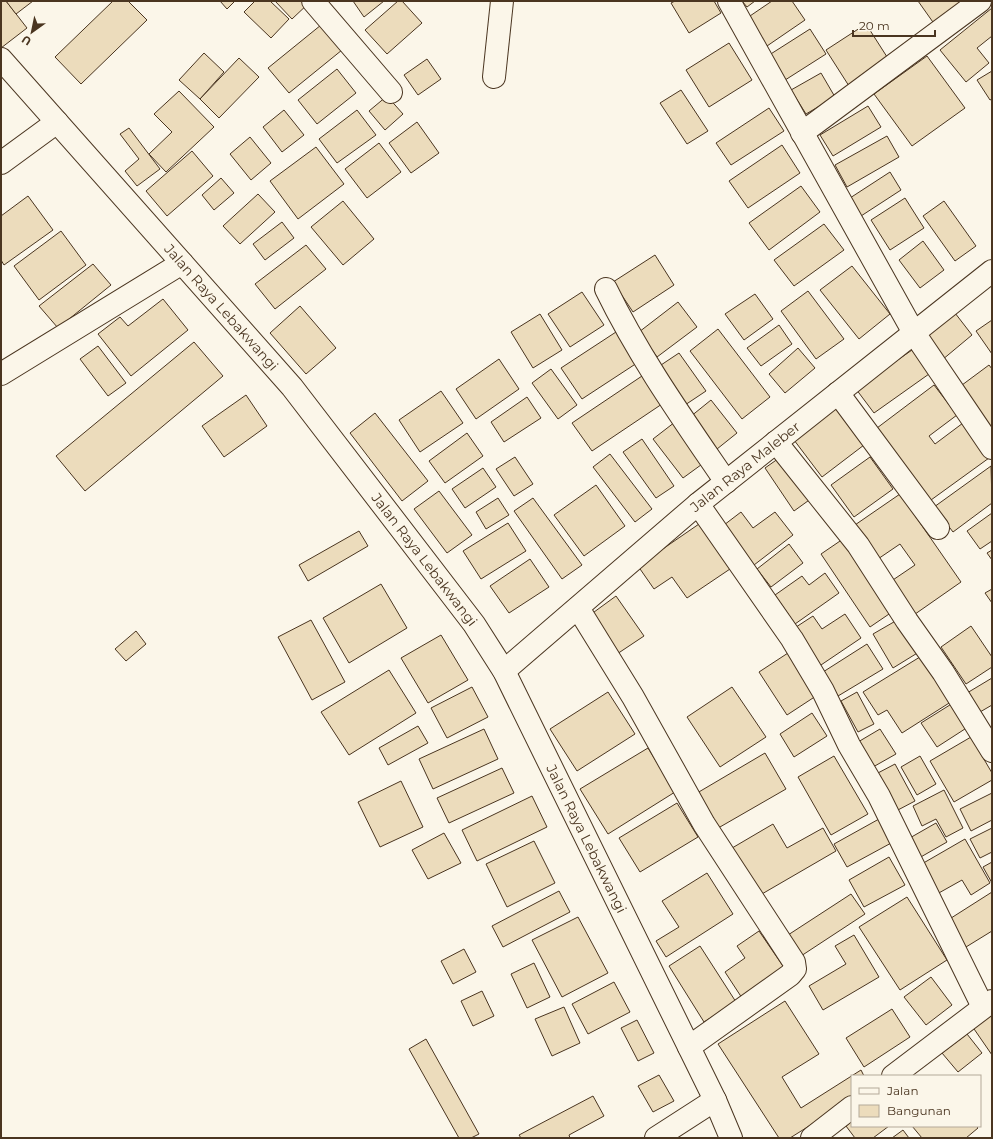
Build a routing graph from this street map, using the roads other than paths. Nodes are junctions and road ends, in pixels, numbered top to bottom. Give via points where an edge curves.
1 (313, 1) edge
2 (502, 1) edge
3 (728, 1) edge
4 (980, 1) edge
5 (1, 59) edge
6 (494, 77) dead end
7 (391, 92) dead end
8 (57, 122) junction
9 (802, 133) junction
10 (1, 163) edge
11 (182, 263) junction
12 (992, 271) edge
13 (606, 289) dead end
14 (914, 333) junction
15 (2, 374) edge
16 (838, 393) junction
17 (776, 442) junction
18 (992, 448) edge
19 (726, 482) junction
20 (698, 504) junction
21 (938, 528) dead end
22 (578, 608) junction
23 (504, 671) junction
24 (992, 751) edge
25 (988, 1004) edge
26 (689, 1047) junction
27 (894, 1075) edge
28 (715, 1100) junction
29 (851, 1108) edge
30 (656, 1138) edge
31 (731, 1138) edge
32 (812, 1138) edge

1 - 7 street
2 - 6 street
3 - 9 street
4 - 9 street
5 - 8 street, Jalan Raya Lebakwangi
8 - 10 street
8 - 11 street, Jalan Raya Lebakwangi
9 - 14 street
11 - 15 street
11 - 23 street, Jalan Raya Lebakwangi via 292,386 474,624
12 - 14 street, Jalan Raya Maleber
13 - 19 street via 664,390
14 - 16 street, Jalan Raya Maleber
14 - 18 street
16 - 17 street, Jalan Raya Maleber
16 - 21 street
17 - 19 street, Jalan Raya Maleber
17 - 24 street via 858,545 943,672
19 - 20 street, Jalan Raya Maleber
20 - 22 street, Jalan Raya Maleber
20 - 25 street via 792,639 823,691
22 - 23 street, Jalan Raya Maleber
22 - 26 street via 633,697 704,824 794,962 795,969 790,975
23 - 26 street, Jalan Raya Lebakwangi
25 - 27 street
26 - 28 street, Jalan Raya Lebakwangi
28 - 30 street
28 - 31 street, Jalan Raya Lebakwangi
29 - 32 street

